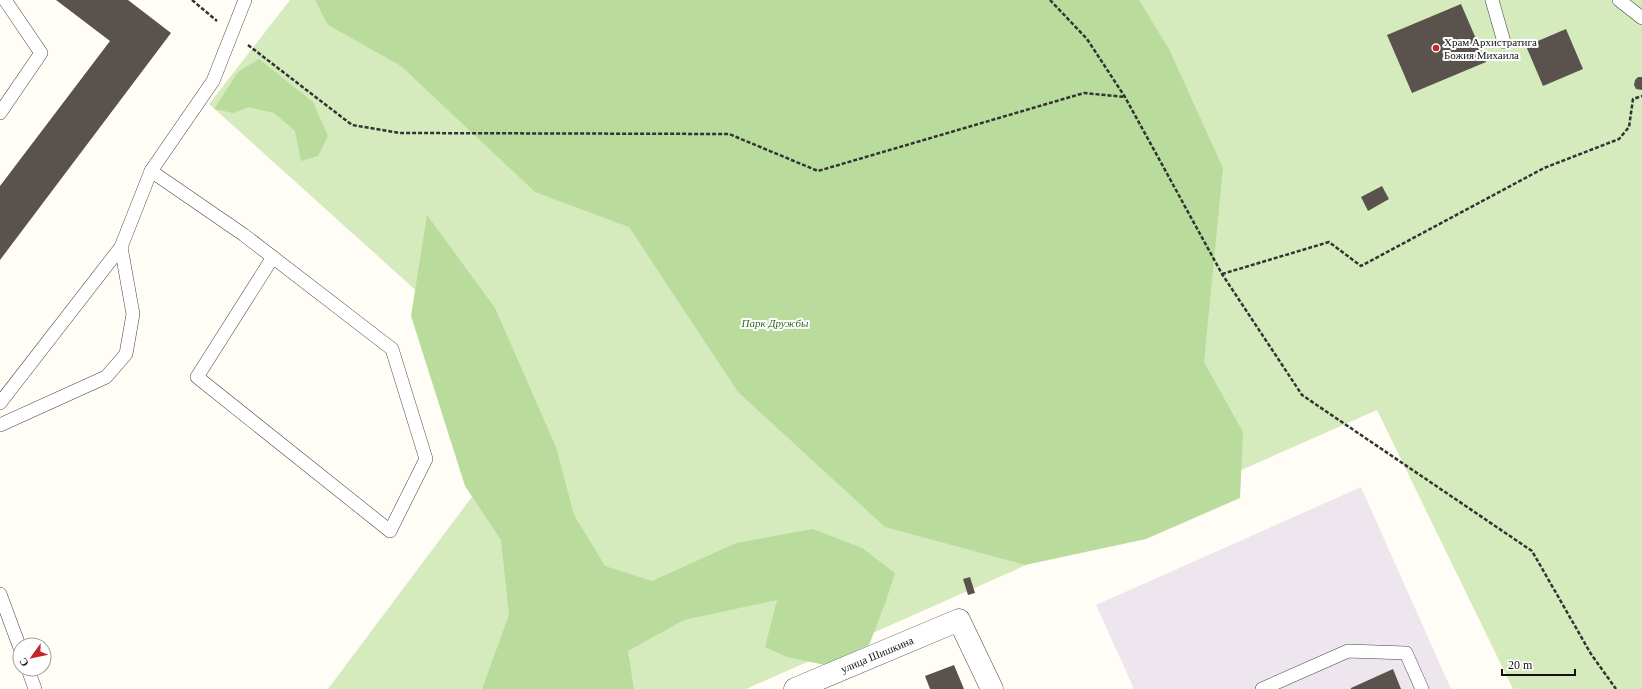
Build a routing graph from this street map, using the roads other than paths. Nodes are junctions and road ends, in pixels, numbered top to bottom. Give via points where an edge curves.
1 (5, 0) edge
2 (245, 0) edge
3 (1492, 0) edge
4 (1619, 0) edge
5 (1642, 18) edge
6 (1504, 42) dead end
7 (0, 113) edge
8 (151, 171) junction
9 (121, 247) junction
10 (273, 257) junction
11 (0, 403) edge
12 (0, 426) edge
13 (0, 594) edge
14 (16, 637) edge
15 (31, 677) edge
16 (35, 689) edge
17 (795, 689) edge
18 (992, 689) edge
19 (1262, 689) edge
20 (1422, 689) edge

1 - 7 lane via 41,53
2 - 8 lane via 213,81
3 - 6 lane
4 - 5 lane
8 - 9 lane
8 - 10 lane
9 - 11 lane
9 - 12 lane via 133,314 126,354 106,377
10 - 10 lane via 392,349 426,460 390,531 197,377
13 - 14 lane
15 - 16 lane
17 - 18 street, улица Шишкина via 959,620
19 - 20 lane via 1348,651 1406,653

